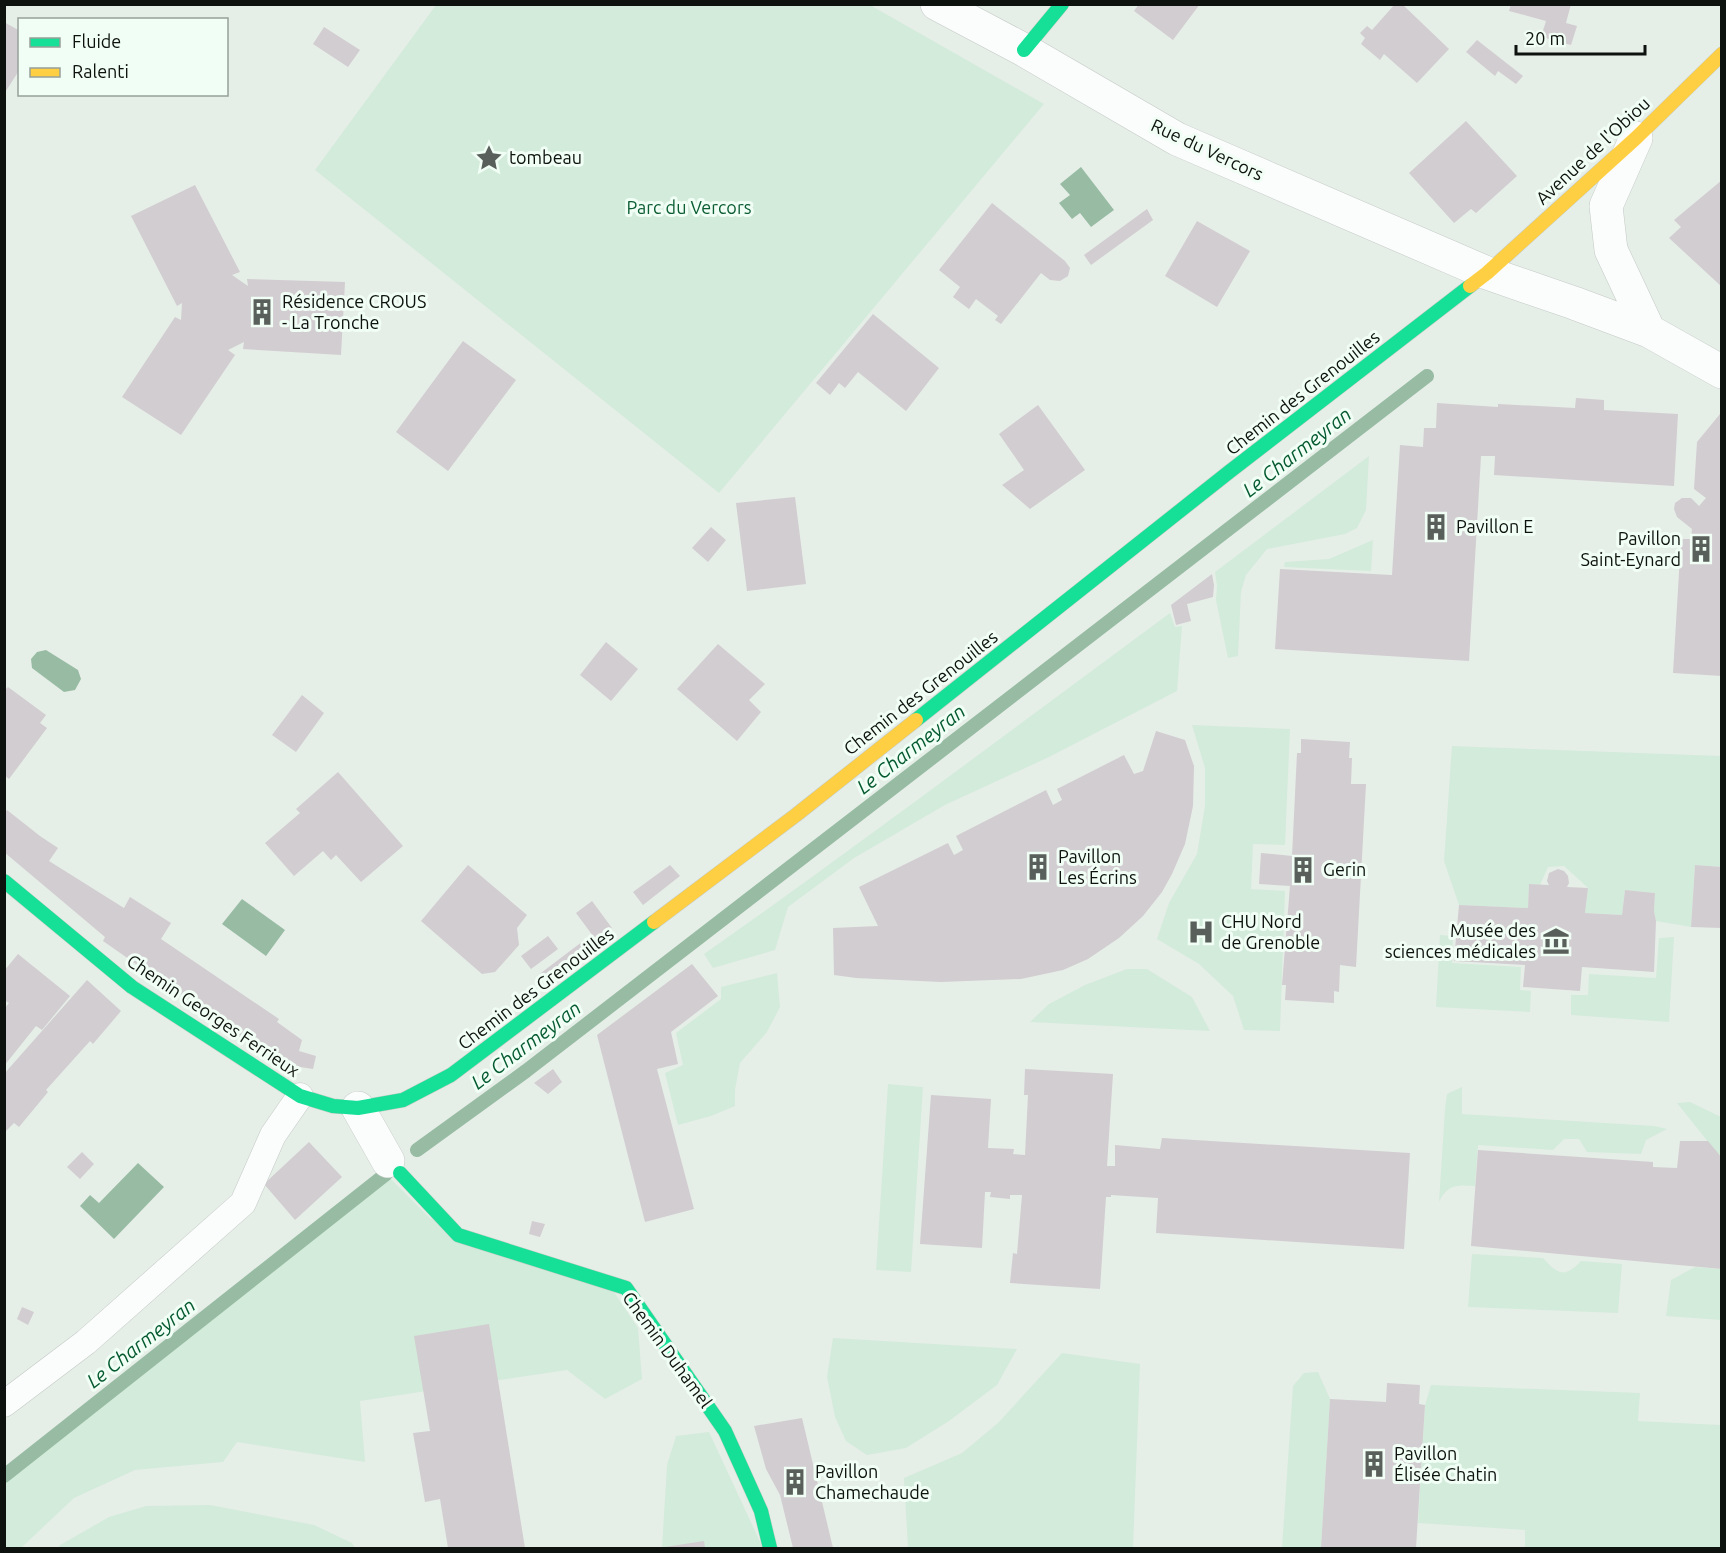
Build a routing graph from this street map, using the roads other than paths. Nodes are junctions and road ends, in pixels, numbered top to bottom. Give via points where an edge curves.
1 (937, 4) edge
2 (1062, 4) edge
3 (1023, 50) junction
4 (1722, 54) edge
5 (1636, 138) junction
6 (1487, 273) junction
7 (1649, 331) junction
8 (1722, 372) edge
9 (4, 881) edge
10 (300, 1096) junction
11 (358, 1108) junction
12 (394, 1167) joint
13 (4, 1404) edge
14 (770, 1548) edge

1 - 3 street, Rue du Vercors
2 - 3 street
3 - 6 street, Rue du Vercors via 1177,139
4 - 5 street, Avenue de l'Obiou
5 - 6 street, Avenue de l'Obiou
5 - 7 street via 1606,206 1611,250
6 - 7 street, Rue du Vercors
6 - 11 street, Chemin des Grenouilles via 796,815 451,1075 403,1100
7 - 8 street, Rue du Vercors
9 - 10 street, Chemin Georges Ferrieux via 132,987
10 - 11 street, Chemin Georges Ferrieux via 333,1106
10 - 13 lane via 273,1135 243,1203 86,1342
11 - 12 street, Chemin Duhamel
12 - 14 street, Chemin Duhamel via 458,1235 626,1288 725,1431 761,1511

